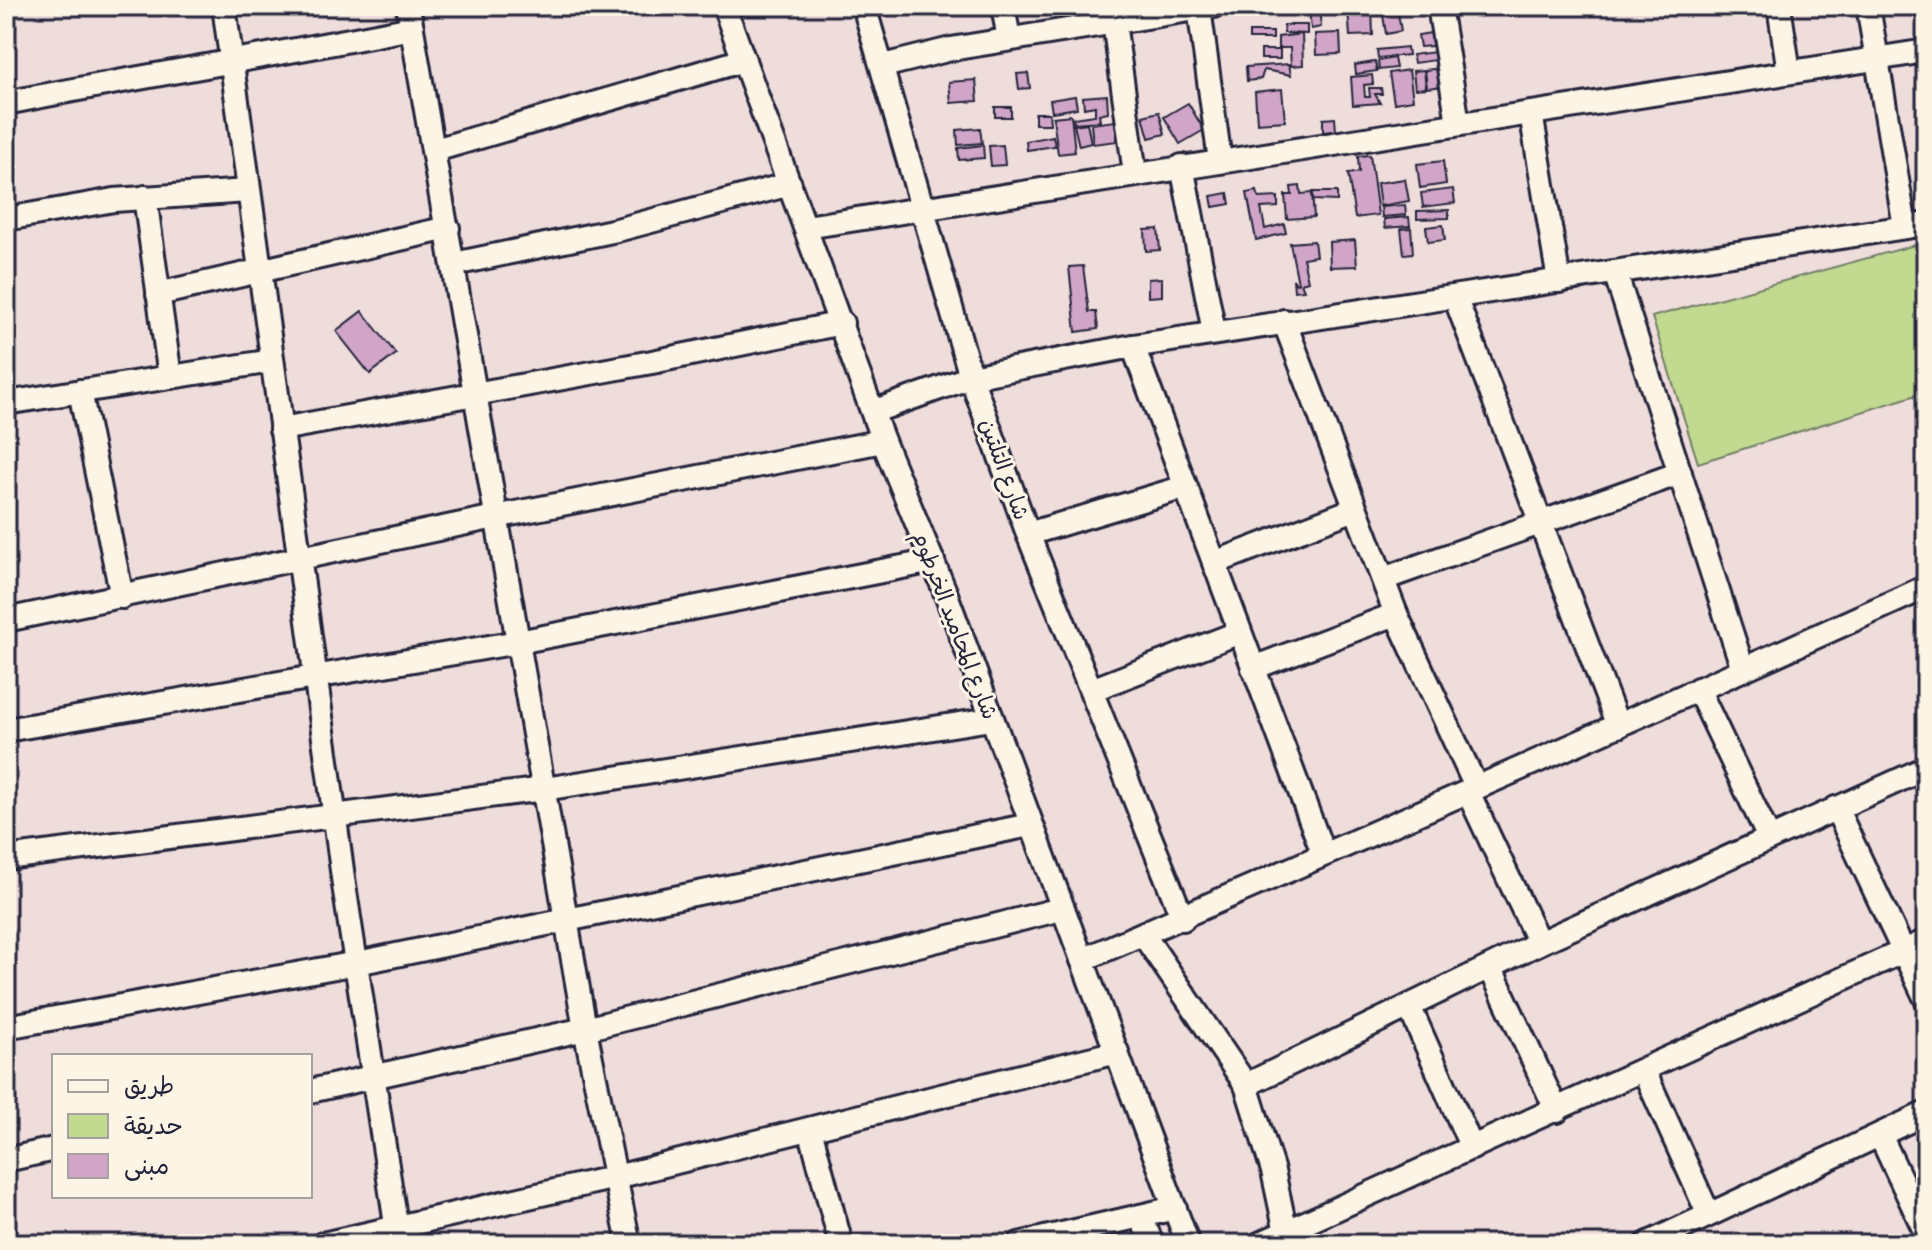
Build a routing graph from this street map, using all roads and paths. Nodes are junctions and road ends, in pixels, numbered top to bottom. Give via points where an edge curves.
1 (224, 6) edge
2 (724, 6) edge
3 (864, 6) edge
4 (1003, 6) edge
5 (1439, 6) edge
6 (1779, 6) edge
7 (1868, 6) edge
8 (1206, 7) edge
9 (410, 17) edge
10 (1114, 22) junction
11 (1009, 39) junction
12 (1926, 51) edge
13 (744, 60) junction
14 (1877, 60) junction
15 (229, 62) junction
16 (883, 66) junction
17 (1789, 72) junction
18 (6, 103) edge
19 (1531, 113) junction
20 (1458, 123) junction
21 (435, 150) junction
22 (1220, 161) junction
23 (1182, 166) junction
24 (1135, 174) junction
25 (790, 184) junction
26 (248, 191) junction
27 (145, 197) junction
28 (921, 210) junction
29 (6, 219) edge
30 (1915, 226) edge
31 (806, 227) junction
32 (448, 228) junction
33 (454, 264) junction
34 (1615, 272) junction
35 (259, 273) junction
36 (1559, 281) junction
37 (158, 294) junction
38 (1455, 297) junction
39 (1284, 321) junction
40 (842, 323) junction
41 (1214, 332) junction
42 (1133, 346) junction
43 (272, 361) junction
44 (170, 377) junction
45 (971, 377) junction
46 (80, 391) junction
47 (475, 393) junction
48 (6, 403) edge
49 (875, 411) junction
50 (281, 429) junction
51 (883, 441) junction
52 (1680, 473) junction
53 (1185, 487) junction
54 (1355, 509) junction
55 (495, 517) junction
56 (1539, 524) junction
57 (1028, 534) junction
58 (300, 559) junction
59 (933, 561) junction
60 (1214, 563) junction
61 (1383, 579) junction
62 (1926, 587) edge
63 (122, 597) junction
64 (1396, 614) junction
65 (6, 620) edge
66 (1240, 632) junction
67 (518, 642) junction
68 (1253, 668) junction
69 (1743, 669) junction
70 (316, 677) junction
71 (1094, 689) junction
72 (1698, 689) junction
73 (991, 719) junction
74 (1618, 726) junction
75 (6, 730) edge
76 (1926, 768) edge
77 (544, 789) junction
78 (1472, 789) junction
79 (1836, 808) junction
80 (335, 815) junction
81 (1030, 825) junction
82 (1769, 838) junction
83 (1323, 853) junction
84 (6, 858) edge
85 (1061, 909) junction
86 (1183, 919) junction
87 (567, 920) junction
88 (1143, 934) junction
89 (1926, 941) edge
90 (1539, 943) junction
91 (1905, 951) junction
92 (1082, 960) junction
93 (357, 963) junction
94 (1491, 969) junction
95 (1926, 999) edge
96 (1409, 1006) junction
97 (6, 1027) edge
98 (585, 1029) junction
99 (1117, 1052) junction
100 (1644, 1071) junction
101 (374, 1076) junction
102 (1246, 1085) junction
103 (312, 1091) edge
104 (1557, 1111) junction
105 (1926, 1113) edge
106 (810, 1129) junction
107 (1880, 1135) junction
108 (1472, 1148) junction
109 (52, 1149) edge
110 (6, 1160) edge
111 (616, 1177) junction
112 (1175, 1208) junction
113 (1708, 1213) junction
114 (1141, 1216) junction
115 (1926, 1233) edge
116 (398, 1236) edge
117 (6, 1237) edge
118 (1290, 1238) edge
119 (7, 1244) edge
120 (323, 1244) edge
121 (629, 1244) edge
122 (841, 1244) edge
123 (1019, 1244) edge
124 (1152, 1244) edge
125 (1188, 1244) edge
126 (1259, 1244) edge
127 (1647, 1244) edge

1 - 15 street
2 - 13 street, شارع المحاميد الخرطوم
3 - 16 street, شارع التلتين
4 - 11 street
5 - 20 street
6 - 17 street
7 - 14 street
8 - 10 street
8 - 22 street
9 - 15 street
9 - 21 street
10 - 11 street
10 - 24 street
11 - 16 street
12 - 14 street
13 - 21 street
13 - 25 street, شارع المحاميد الخرطوم
14 - 17 street
14 - 30 street
15 - 18 street
15 - 26 street
16 - 28 street, شارع التلتين
17 - 19 street
19 - 20 street
19 - 36 street
20 - 22 street
21 - 32 street
22 - 23 street
23 - 24 street
23 - 41 street
24 - 28 street
25 - 31 street, شارع المحاميد الخرطوم
25 - 33 street via 617,230
26 - 27 street
26 - 35 street
27 - 29 street
27 - 37 street
28 - 31 street
28 - 45 street, شارع التلتين
30 - 34 street
31 - 40 street, شارع المحاميد الخرطوم
32 - 33 street
32 - 35 street
33 - 47 street
34 - 36 street
34 - 52 street
35 - 37 street
35 - 43 street
36 - 38 street
37 - 44 street
38 - 39 street
38 - 56 street
39 - 41 street
39 - 54 street
40 - 47 street
40 - 49 street, شارع المحاميد الخرطوم
41 - 42 street
42 - 45 street
42 - 53 street
43 - 44 street
43 - 50 street
44 - 46 street
45 - 49 street
45 - 57 street, شارع التلتين
46 - 48 street
46 - 63 street
47 - 50 street
47 - 55 street
49 - 51 street, شارع المحاميد الخرطوم
50 - 58 street
51 - 55 street
51 - 59 street, شارع المحاميد الخرطوم
52 - 56 street
52 - 69 street
53 - 57 street
53 - 60 street
54 - 60 street
54 - 61 street
55 - 58 street
55 - 67 street
56 - 61 street
56 - 74 street
57 - 71 street, شارع التلتين
58 - 63 street
58 - 70 street
59 - 67 street
59 - 73 street, شارع المحاميد الخرطوم
60 - 66 street
61 - 64 street
62 - 69 street
63 - 65 street
64 - 68 street
64 - 78 street
66 - 68 street
66 - 71 street
67 - 70 street
67 - 77 street
68 - 83 street
69 - 72 street
70 - 75 street
70 - 80 street
71 - 86 street, شارع التلتين
72 - 74 street
72 - 82 street
73 - 77 street
73 - 81 street, شارع المحاميد الخرطوم
74 - 78 street
76 - 79 street
77 - 80 street
77 - 87 street
78 - 83 street
78 - 90 street
79 - 82 street
79 - 91 street
80 - 84 street
80 - 93 street
81 - 85 street, شارع المحاميد الخرطوم
81 - 87 street
82 - 90 street
83 - 86 street
85 - 92 street, شارع المحاميد الخرطوم
85 - 98 street
86 - 88 street
87 - 93 street
87 - 98 street
88 - 92 street
88 - 102 street
89 - 91 street
90 - 94 street
91 - 95 street
91 - 100 street
92 - 99 street, شارع المحاميد الخرطوم
93 - 97 street
93 - 101 street
94 - 96 street
94 - 104 street
96 - 102 street
96 - 108 street
98 - 101 street
98 - 111 street
99 - 106 street
99 - 112 street, شارع المحاميد الخرطوم
100 - 104 street
100 - 113 street
101 - 103 street
101 - 116 street
102 - 118 street
104 - 108 street
105 - 107 street
106 - 111 street
106 - 122 street
107 - 113 street
107 - 115 street
108 - 118 street
109 - 110 street
111 - 116 street
111 - 121 street
112 - 114 street
112 - 125 street, شارع المحاميد الخرطوم
113 - 127 street
114 - 123 street
114 - 124 street
116 - 120 street
117 - 119 street
118 - 126 street

